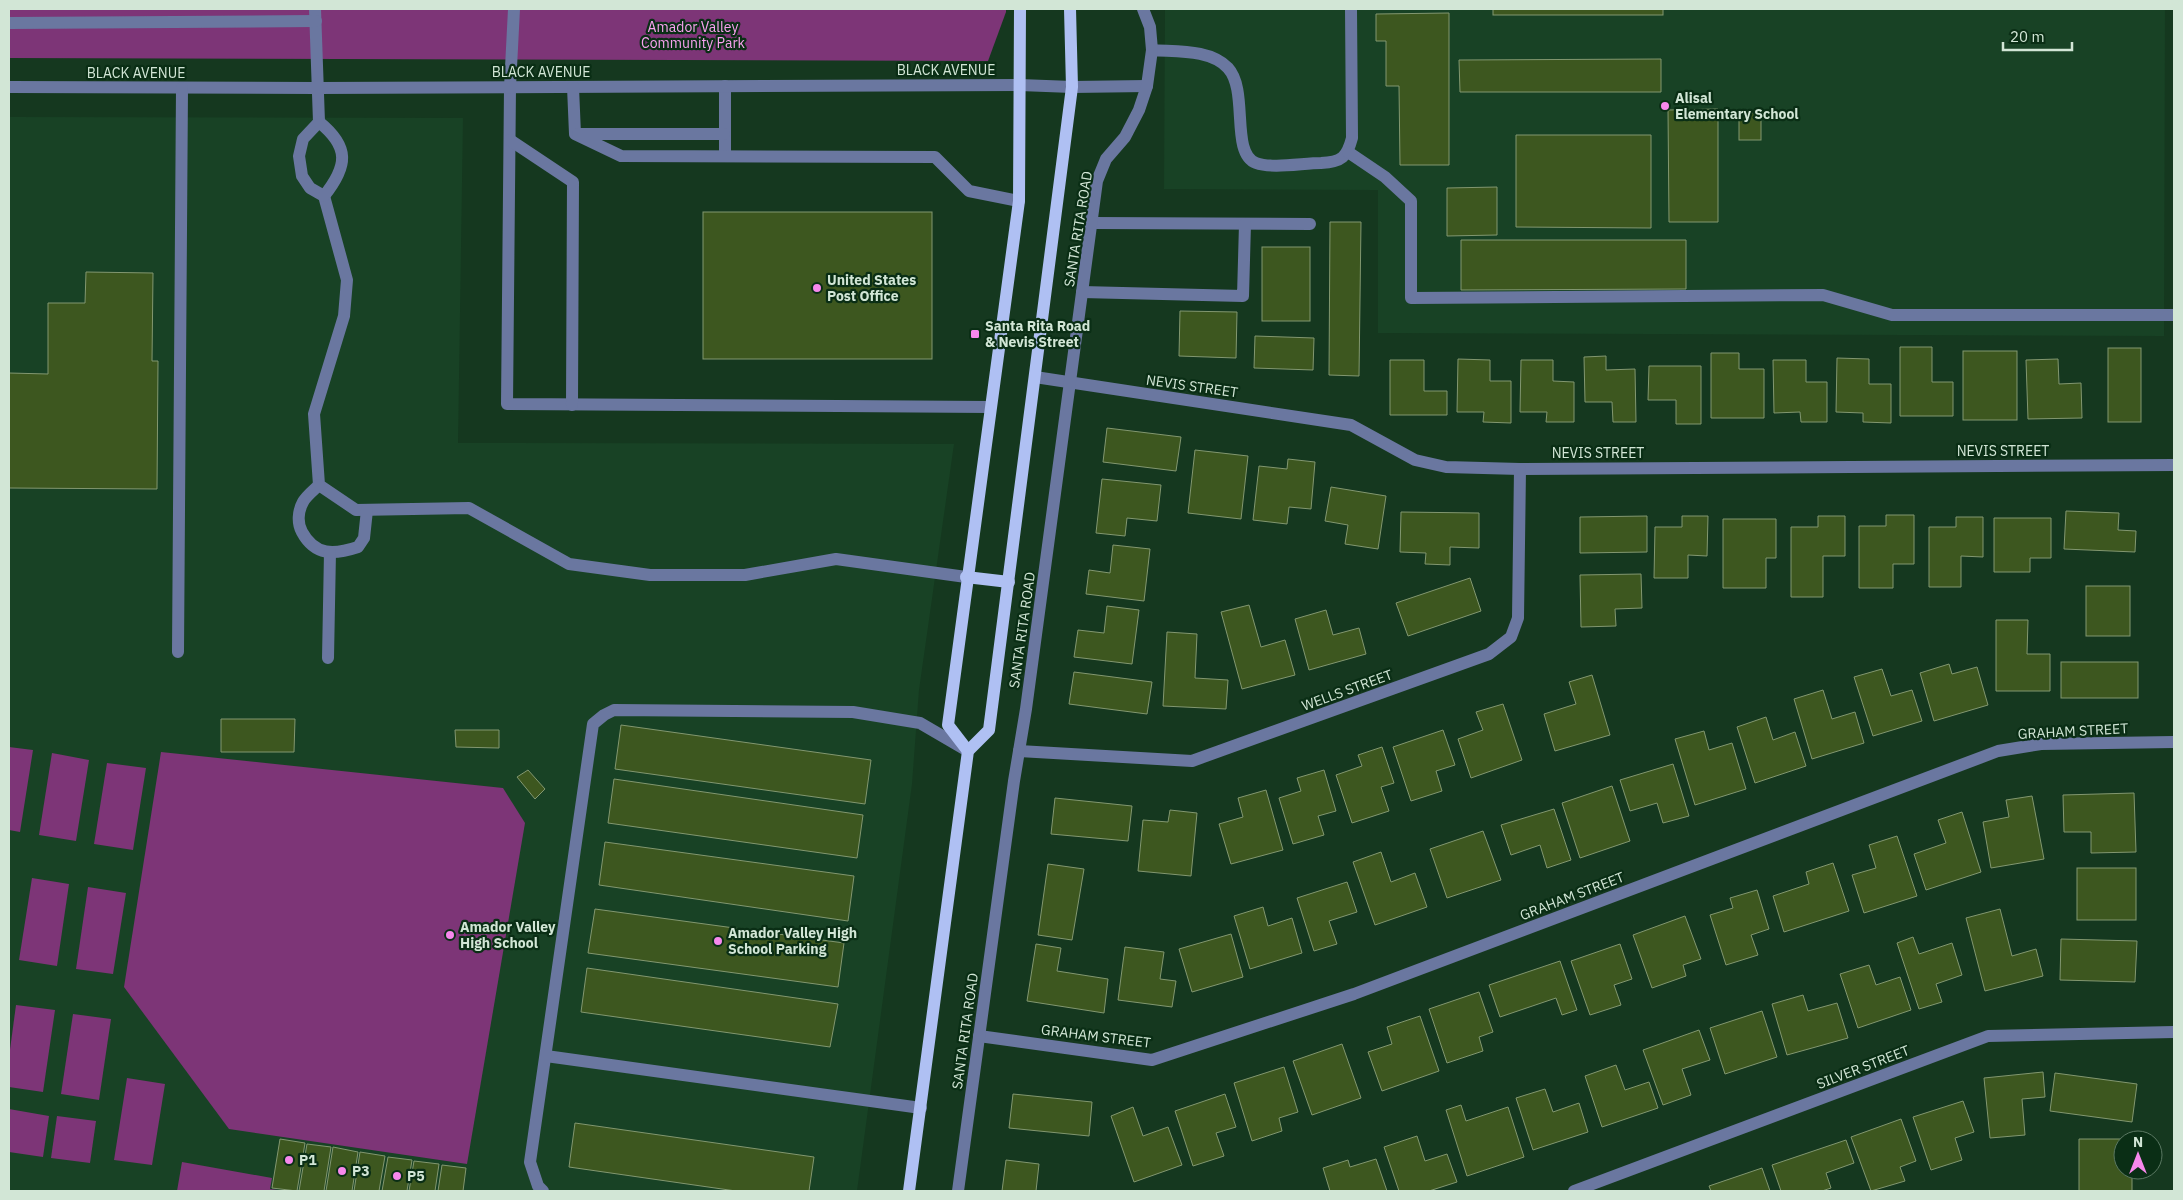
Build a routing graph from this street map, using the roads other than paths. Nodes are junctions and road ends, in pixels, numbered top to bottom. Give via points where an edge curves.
1 (514, 9) edge
2 (1020, 9) edge
3 (1070, 9) edge
4 (1143, 9) edge
5 (1351, 9) edge
6 (316, 15) edge
7 (9, 23) edge
8 (1152, 50) junction
9 (1020, 85) junction
10 (725, 86) junction
11 (1147, 86) junction
12 (9, 87) edge
13 (573, 87) junction
14 (182, 88) junction
15 (317, 88) junction
16 (510, 88) junction
17 (1072, 88) junction
18 (319, 122) junction
19 (575, 134) junction
20 (724, 134) junction
21 (510, 140) junction
22 (1348, 152) junction
23 (725, 156) junction
24 (324, 196) junction
25 (1019, 201) junction
26 (1092, 223) junction
27 (1245, 224) junction
28 (1310, 224) dead end
29 (1082, 292) junction
30 (2174, 315) edge
31 (1035, 378) junction
32 (1071, 384) junction
33 (572, 405) junction
34 (990, 407) junction
35 (2174, 465) edge
36 (1520, 469) junction
37 (319, 485) junction
38 (367, 510) junction
39 (330, 552) junction
40 (966, 577) junction
41 (1009, 582) junction
42 (178, 652) dead end
43 (328, 658) dead end
44 (2174, 742) edge
45 (968, 751) junction
46 (1019, 752) junction
47 (2174, 1032) edge
48 (979, 1036) junction
49 (546, 1056) junction
50 (921, 1108) junction
51 (543, 1191) edge
52 (909, 1191) edge
53 (958, 1191) edge
54 (1574, 1191) edge

1 - 16 street
2 - 9 main road
3 - 17 main road, SANTA RITA ROAD
4 - 8 street, SANTA RITA ROAD via 1150,27
5 - 22 street via 1352,138
6 - 7 street
6 - 15 street
8 - 11 street, SANTA RITA ROAD
8 - 22 street via 1210,55 1229,68 1237,87 1242,115 1242,147 1256,163 1331,163 1342,159
9 - 10 street, BLACK AVENUE
9 - 17 street, BLACK AVENUE
9 - 25 main road
10 - 13 street, BLACK AVENUE
10 - 20 street
11 - 17 street, BLACK AVENUE
11 - 26 street, SANTA RITA ROAD via 1139,110 1124,137 1106,159 1097,182
12 - 14 street, BLACK AVENUE
13 - 16 street, BLACK AVENUE
13 - 19 street
14 - 15 street, BLACK AVENUE
14 - 42 street
15 - 16 street, BLACK AVENUE
15 - 18 street
16 - 21 street
17 - 31 main road, SANTA RITA ROAD
18 - 24 street via 333,134 342,158 338,179
18 - 24 street via 303,139 299,156 302,176 310,188
19 - 20 street
19 - 23 street via 620,156
20 - 23 street
21 - 33 street via 573,182
21 - 33 street via 507,404
22 - 30 street via 1385,177 1411,201 1411,298 1823,295 1892,315
23 - 25 street via 935,156 969,191
24 - 37 street via 347,280 344,316 314,414
25 - 34 main road
26 - 27 street
26 - 29 street, SANTA RITA ROAD
27 - 28 street
27 - 29 street via 1243,296
29 - 32 street, SANTA RITA ROAD
31 - 32 street, NEVIS STREET
31 - 41 main road, SANTA RITA ROAD
32 - 36 street, NEVIS STREET via 1351,425 1414,460 1446,467
32 - 46 street, SANTA RITA ROAD
33 - 34 street
34 - 40 main road
35 - 36 street, NEVIS STREET
36 - 46 street, WELLS STREET via 1518,618 1511,637 1489,654 1192,761
37 - 38 street via 356,510
37 - 39 street via 303,501 299,528 309,545
38 - 39 street via 364,538 358,547 342,553
38 - 40 street via 469,508 569,564 650,575 745,575 836,559
39 - 43 street
40 - 41 main road
40 - 45 main road via 948,725
41 - 45 main road, SANTA RITA ROAD via 988,730
44 - 48 street, GRAHAM STREET via 2041,744 1998,751 1354,994 1152,1060
45 - 49 street via 920,724 854,712 614,710 604,715 593,724
45 - 50 main road
46 - 48 street, SANTA RITA ROAD
47 - 54 street, SILVER STREET via 1988,1036
48 - 53 street, SANTA RITA ROAD
49 - 50 street
49 - 51 street via 530,1162 538,1186
50 - 52 main road

